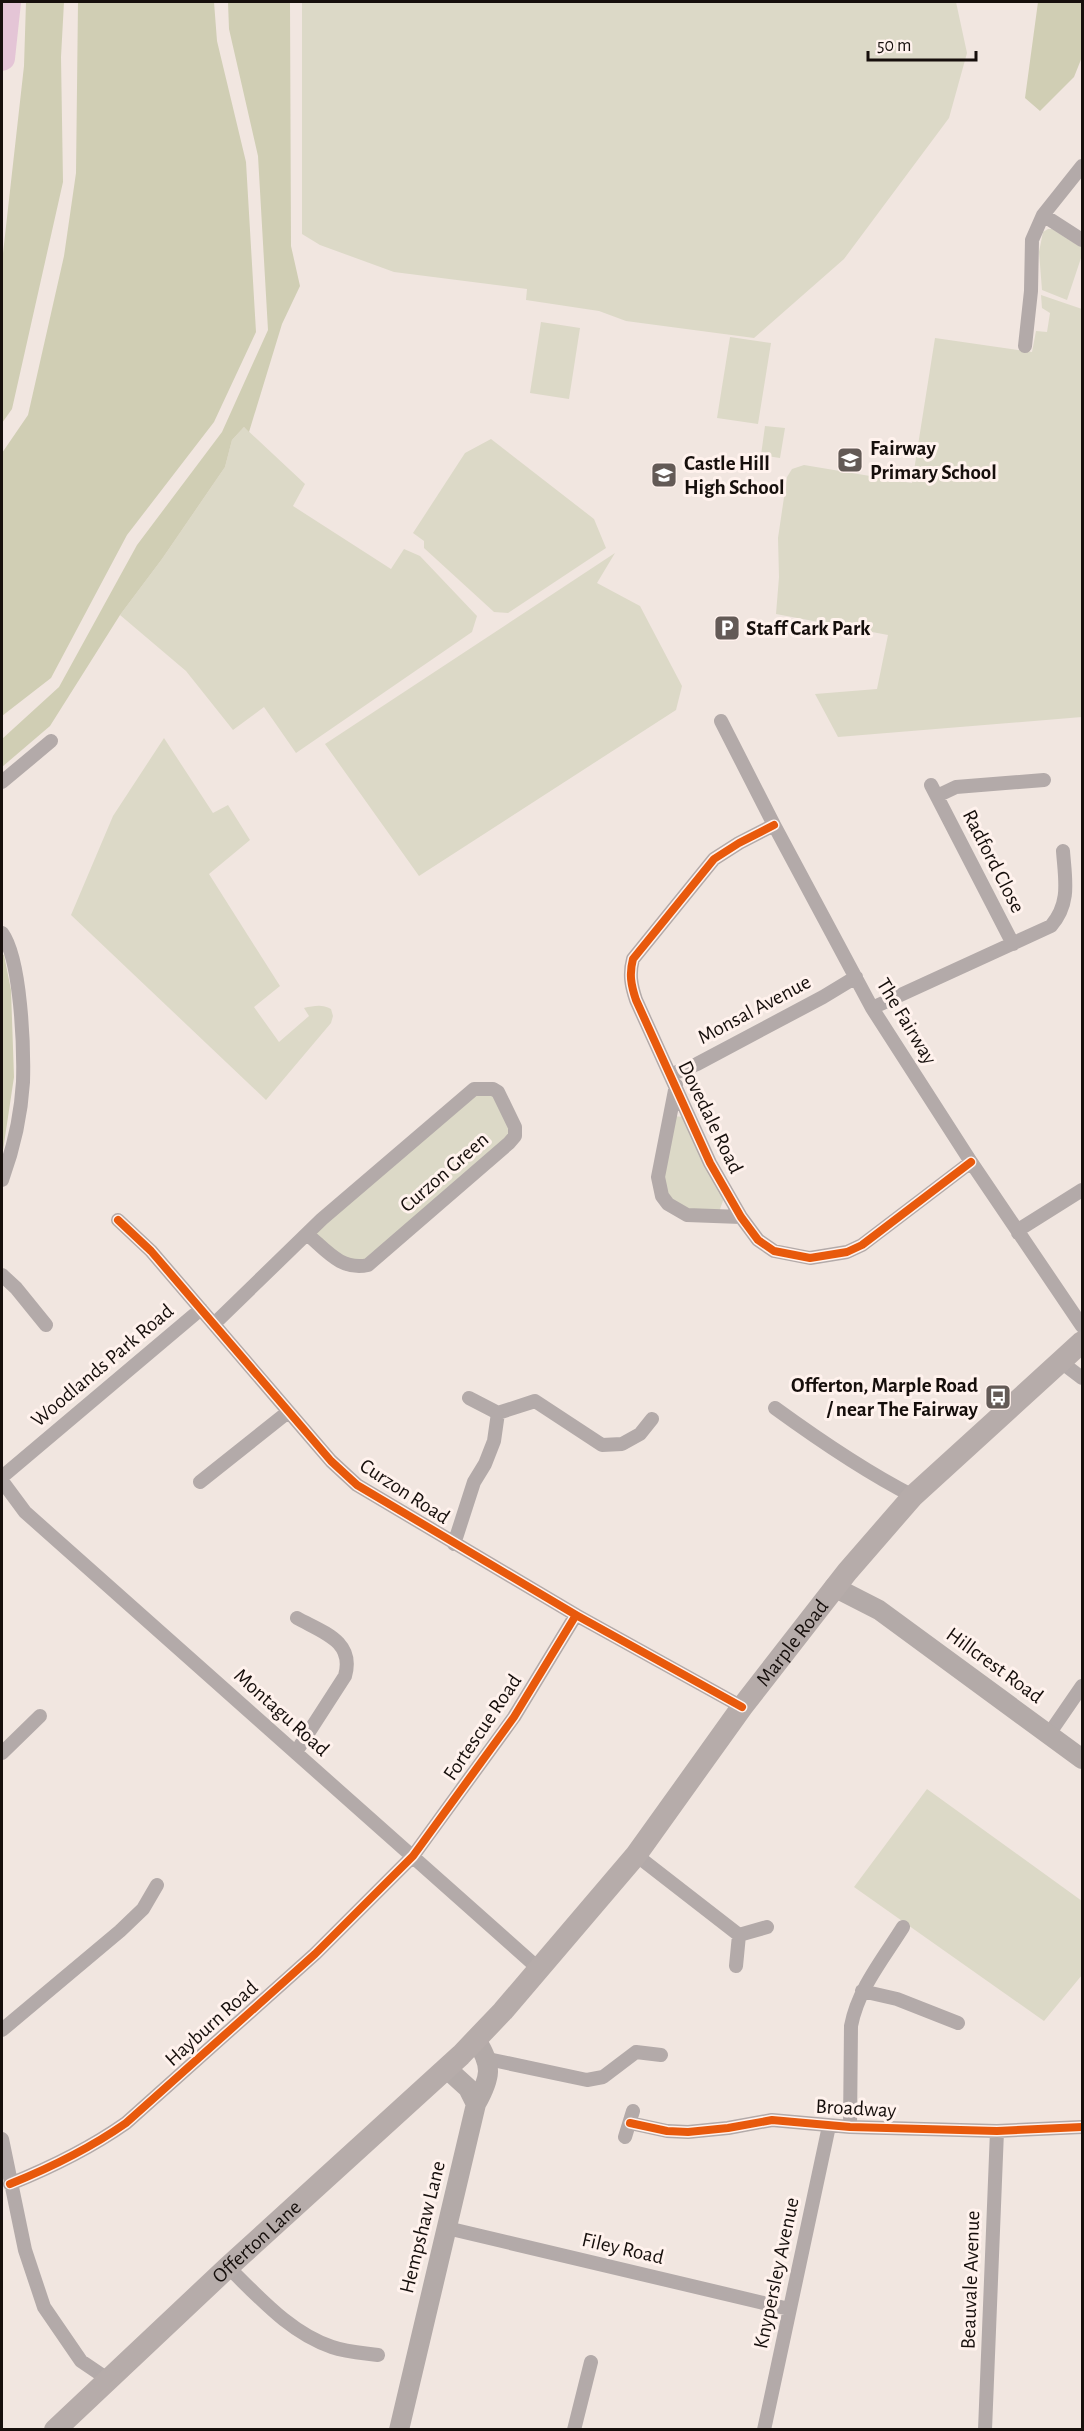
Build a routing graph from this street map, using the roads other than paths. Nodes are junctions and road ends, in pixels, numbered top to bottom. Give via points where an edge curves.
1 (1083, 166) edge
2 (1043, 215) junction
3 (1083, 240) edge
4 (1024, 346) dead end
5 (722, 721) dead end
6 (51, 741) dead end
7 (1044, 780) dead end
8 (2, 782) edge
9 (774, 825) junction
10 (1063, 851) dead end
11 (2, 933) edge
12 (1013, 944) junction
13 (856, 977) junction
14 (872, 1008) junction
15 (673, 1080) junction
16 (970, 1162) junction
17 (2, 1180) edge
18 (1083, 1190) edge
19 (741, 1217) junction
20 (118, 1220) dead end
21 (1018, 1233) junction
22 (307, 1234) junction
23 (2, 1275) edge
24 (201, 1309) junction
25 (214, 1324) junction
26 (46, 1325) dead end
27 (1083, 1326) edge
28 (1083, 1342) edge
29 (1061, 1362) junction
30 (1083, 1378) edge
31 (469, 1398) dead end
32 (775, 1407) dead end
33 (288, 1412) junction
34 (498, 1413) junction
35 (652, 1419) dead end
36 (2, 1477) edge
37 (2, 1481) edge
38 (200, 1482) dead end
39 (913, 1496) junction
40 (454, 1545) junction
41 (841, 1580) junction
42 (576, 1615) junction
43 (297, 1618) dead end
44 (1083, 1686) edge
45 (742, 1707) junction
46 (40, 1716) dead end
47 (1049, 1734) junction
48 (296, 1752) junction
49 (2, 1753) edge
50 (1083, 1760) edge
51 (636, 1855) junction
52 (413, 1856) junction
53 (157, 1885) dead end
54 (767, 1927) dead end
55 (903, 1928) dead end
56 (739, 1935) junction
57 (736, 1966) dead end
58 (539, 1969) junction
59 (862, 1991) junction
60 (958, 2023) dead end
61 (2, 2030) edge
62 (461, 2054) junction
63 (661, 2055) dead end
64 (488, 2059) junction
65 (476, 2104) junction
66 (829, 2126) junction
67 (850, 2127) junction
68 (1083, 2127) edge
69 (998, 2131) junction
70 (625, 2138) dead end
71 (2, 2139) edge
72 (10, 2184) junction
73 (447, 2228) junction
74 (228, 2267) junction
75 (789, 2309) junction
76 (378, 2355) dead end
77 (591, 2362) dead end
78 (109, 2380) junction
79 (401, 2429) edge
80 (55, 2430) edge
81 (574, 2430) edge
82 (764, 2430) edge
83 (985, 2430) edge

1 - 2 street
2 - 3 street
2 - 4 street via 1032,240
5 - 9 street, The Fairway
6 - 8 street
7 - 12 street, Radford Close via 1026,777 934,790
9 - 13 street, The Fairway
9 - 15 street, Dovedale Road via 714,860 633,959 631,986
10 - 12 street, Radford Close via 1070,874 1058,918 1041,932
11 - 17 street via 8,941 19,986 23,1083 12,1152
12 - 14 street, Radford Close
13 - 14 street, The Fairway
13 - 15 street, Monsal Avenue
14 - 16 street, The Fairway
15 - 19 street, Dovedale Road via 710,1163
15 - 19 street, Dovedale Road via 658,1178 662,1196 687,1215
16 - 19 street, Dovedale Road via 862,1245 829,1256 810,1258 774,1251 758,1240
16 - 21 street, The Fairway
18 - 21 street
20 - 24 street, Curzon Road
21 - 27 street, The Fairway
22 - 22 street, Curzon Green via 474,1089 498,1092 515,1127 510,1143 368,1265 346,1265
22 - 25 street, Curzon Green
23 - 26 street
24 - 25 street, Curzon Road
24 - 36 street, Woodlands Park Road
25 - 33 street, Curzon Road
28 - 29 main road, Marple Road
29 - 30 street
29 - 39 main road, Marple Road
31 - 34 street
32 - 39 street via 878,1479
33 - 38 street
33 - 40 street, Curzon Road via 357,1485
34 - 35 street via 535,1401 602,1444 622,1444 640,1434
34 - 40 street via 494,1441 474,1482
37 - 48 street, Montagu Road via 25,1512
39 - 41 main road, Marple Road
40 - 42 street, Curzon Road
41 - 45 main road, Marple Road
41 - 47 street, Hillcrest Road
42 - 45 street, Curzon Road
42 - 52 street, Fortescue Road via 514,1717
43 - 48 street via 337,1640 344,1648 348,1666
44 - 47 street
45 - 51 main road, Marple Road
46 - 49 street
47 - 50 street, Hillcrest Road
48 - 52 street, Montagu Road
51 - 56 street
51 - 58 main road, Marple Road
52 - 58 street, Montagu Road
52 - 72 street, Hayburn Road via 315,1954 126,2123 62,2163
53 - 61 street via 143,1909 120,1931
54 - 56 street
55 - 59 street
56 - 57 street
58 - 62 main road, Marple Road
59 - 60 street via 897,1999
59 - 67 street via 852,2026
62 - 64 street
62 - 65 street via 468,2088
62 - 74 main road, Offerton Lane
63 - 64 street via 636,2052 603,2077 587,2080
64 - 65 street, Hempshaw Lane via 484,2091
65 - 73 street, Hempshaw Lane
66 - 67 street, Broadway
66 - 70 street, Broadway via 772,2120 688,2132 667,2131 631,2117
66 - 75 street, Knypersley Avenue
67 - 69 street, Broadway
68 - 69 street, Broadway
69 - 83 street, Beauvale Avenue
71 - 72 street
72 - 78 street via 25,2250 44,2307 81,2361
73 - 75 street, Filey Road
73 - 79 street, Hempshaw Lane
74 - 76 street via 283,2320 306,2336 334,2348
74 - 78 main road, Offerton Lane
75 - 82 street, Knypersley Avenue
77 - 81 street
78 - 80 main road, Offerton Lane

